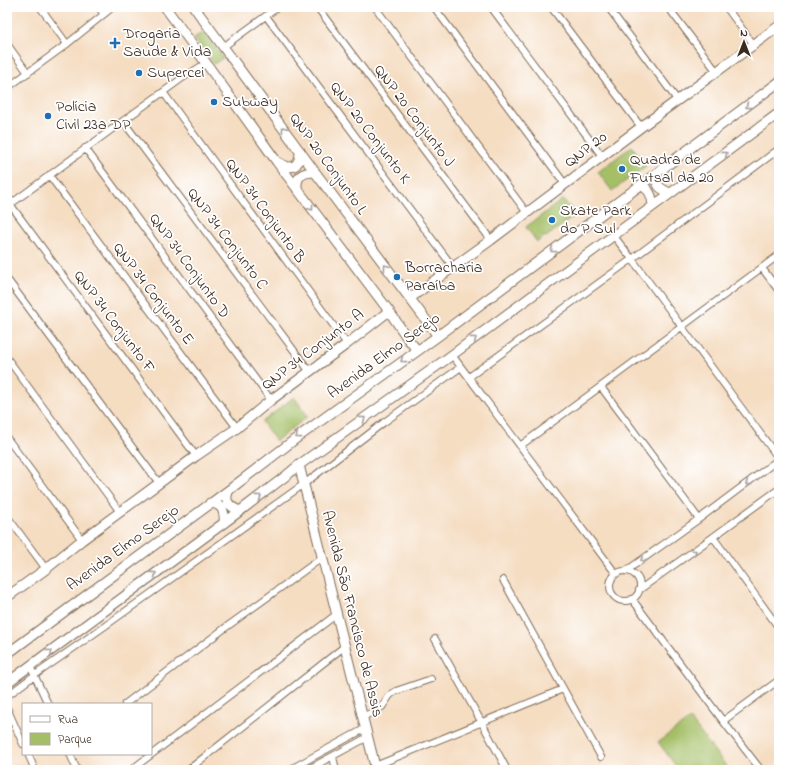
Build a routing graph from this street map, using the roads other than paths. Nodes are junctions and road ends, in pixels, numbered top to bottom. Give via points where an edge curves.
1 (40, 7) edge
2 (98, 7) edge
3 (113, 7) edge
4 (165, 7) edge
5 (194, 7) edge
6 (278, 7) edge
7 (316, 7) edge
8 (375, 7) edge
9 (434, 7) edge
10 (491, 7) edge
11 (551, 7) edge
12 (608, 7) edge
13 (668, 7) edge
14 (726, 7) edge
15 (104, 14) junction
16 (266, 16) junction
17 (779, 26) edge
18 (7, 44) edge
19 (67, 44) junction
20 (754, 45) junction
21 (224, 47) junction
22 (206, 63) junction
23 (716, 72) junction
24 (28, 73) junction
25 (779, 82) edge
26 (7, 88) edge
27 (163, 92) junction
28 (678, 101) junction
29 (779, 113) edge
30 (123, 121) junction
31 (641, 127) junction
32 (86, 148) junction
33 (779, 149) edge
34 (300, 151) junction
35 (602, 156) junction
36 (277, 162) junction
37 (315, 172) junction
38 (656, 174) junction
39 (49, 175) junction
40 (565, 184) junction
41 (640, 185) junction
42 (297, 189) junction
43 (670, 193) junction
44 (9, 205) edge
45 (653, 206) junction
46 (527, 213) junction
47 (613, 235) junction
48 (491, 240) junction
49 (779, 256) edge
50 (632, 259) junction
51 (453, 267) junction
52 (762, 268) junction
53 (7, 279) edge
54 (779, 291) edge
55 (410, 298) junction
56 (389, 311) junction
57 (682, 327) junction
58 (438, 336) junction
59 (347, 344) junction
60 (417, 350) junction
61 (452, 355) junction
62 (7, 358) edge
63 (461, 367) junction
64 (310, 372) junction
65 (469, 377) junction
66 (601, 387) junction
67 (271, 400) junction
68 (237, 428) junction
69 (7, 438) edge
70 (520, 446) junction
71 (196, 456) junction
72 (779, 459) edge
73 (299, 465) junction
74 (159, 483) junction
75 (304, 484) junction
76 (779, 489) edge
77 (229, 490) junction
78 (210, 503) junction
79 (240, 511) junction
80 (120, 512) junction
81 (7, 516) edge
82 (699, 519) junction
83 (224, 523) junction
84 (713, 538) junction
85 (82, 540) junction
86 (322, 557) junction
87 (46, 569) junction
88 (626, 571) junction
89 (616, 574) junction
90 (504, 580) dead end
91 (639, 590) junction
92 (7, 596) edge
93 (632, 599) junction
94 (337, 614) junction
95 (779, 628) edge
96 (435, 639) dead end
97 (345, 646) junction
98 (7, 654) edge
99 (30, 666) junction
100 (35, 676) junction
101 (431, 679) dead end
102 (779, 680) edge
103 (7, 683) edge
104 (563, 689) junction
105 (7, 696) edge
106 (48, 703) edge
107 (126, 703) edge
108 (7, 708) edge
109 (363, 717) junction
110 (723, 721) junction
111 (482, 723) junction
112 (367, 733) junction
113 (22, 742) edge
114 (152, 754) edge
115 (28, 755) edge
116 (70, 755) edge
117 (151, 755) edge
118 (333, 757) junction
119 (601, 757) dead end
120 (376, 768) edge
121 (35, 770) edge
122 (77, 770) edge
123 (131, 770) edge
124 (188, 770) edge
125 (289, 770) edge
126 (307, 770) edge
127 (336, 770) edge
128 (506, 770) edge
129 (761, 770) edge

1 - 19 street
2 - 15 street
3 - 15 street
4 - 22 street, QNP 34 Conjunto A
5 - 21 street, QNP 20 Conjunto L
6 - 16 street
7 - 48 street, QNP 20 Conjunto J
8 - 46 street
9 - 40 street
10 - 35 street
11 - 31 street
12 - 28 street
13 - 23 street
14 - 20 street
15 - 19 street
16 - 21 street
16 - 51 street, QNP 20 Conjunto K
17 - 20 street, QNP 20
18 - 24 street
19 - 24 street
20 - 23 street, QNP 20
34 -> 21 street, QNP 20 Conjunto L
22 - 27 street
22 - 36 street, QNP 34 Conjunto A
23 - 28 street, QNP 20
24 - 26 street
25 -> 38 street, Avenida Elmo Serejo
27 - 30 street
27 - 59 street, QNP 34 Conjunto B
28 - 31 street, QNP 20
43 -> 29 street
30 - 32 street
30 - 64 street, QNP 34 Conjunto C
31 - 35 street, QNP 20
32 - 39 street
32 - 67 street, QNP 34 Conjunto D
33 - 50 street
34 - 36 street via 300,160 295,165 288,167
34 - 37 street, QNP 20 Conjunto L
35 - 40 street, QNP 20
36 - 42 street, QNP 34 Conjunto A
37 - 42 street via 309,172 299,178
55 -> 37 street, QNP 20 Conjunto L
38 - 41 street, Avenida Elmo Serejo
38 - 43 street via 656,182 661,189
39 - 44 street
39 - 68 street, QNP 34 Conjunto E
40 - 46 street, QNP 20
41 - 45 street via 650,193
41 -> 58 street, Avenida Elmo Serejo
42 -> 56 street, QNP 34 Conjunto A
43 - 45 street
44 - 71 street, QNP 34 Conjunto F
45 - 47 street
46 - 48 street, QNP 20
47 - 50 street
61 -> 47 street
48 - 51 street, QNP 20
49 - 52 street
50 - 57 street
50 - 65 street
51 - 55 street, QNP 20
52 - 54 street
52 - 57 street
53 - 74 street
55 - 58 street, QNP 20 Conjunto L
56 - 59 street, QNP 34 Conjunto A
56 - 60 street
57 - 66 street
57 - 72 street
58 - 60 street, Avenida Elmo Serejo
59 - 64 street, QNP 34 Conjunto A
60 -> 77 street, Avenida Elmo Serejo via 298,436
61 - 63 street
73 -> 61 street
62 - 80 street
63 - 65 street
63 - 75 street
64 - 67 street, QNP 34 Conjunto A
65 - 70 street
66 - 70 street
66 - 82 street
67 - 68 street, QNP 34 Conjunto A
68 - 71 street, QNP 34 Conjunto A
69 - 85 street
70 - 89 street
71 - 74 street, QNP 34 Conjunto A
72 -> 82 street
73 - 75 street, Avenida São Francisco de Assis
79 -> 73 street
74 - 80 street, QNP 34 Conjunto A
75 - 86 street, Avenida São Francisco de Assis
75 - 100 street
76 - 84 street
77 - 78 street, Avenida Elmo Serejo
77 - 79 street via 227,500 234,509
78 - 83 street via 220,506
78 - 98 street, Avenida Elmo Serejo
79 - 83 street
80 - 85 street, QNP 34 Conjunto A
81 - 87 street
82 -> 88 street
99 -> 83 street
91 -> 84 street
84 - 95 street
85 - 87 street, QNP 34 Conjunto A
86 - 94 street, Avenida São Francisco de Assis
86 - 107 street
87 - 92 street, QNP 34 Conjunto A
88 - 89 street
88 - 91 street via 637,578
89 - 93 street via 610,581 612,594 619,600
90 - 104 street
91 - 93 street
93 - 110 street
94 - 97 street, Avenida São Francisco de Assis
94 - 114 street
96 - 111 street
97 - 109 street, Avenida São Francisco de Assis
97 - 124 street
99 - 100 street
99 - 103 street
100 - 105 street
100 - 106 street
101 - 109 street via 390,695 382,707
102 - 110 street
104 - 111 street
104 - 119 street
108 - 113 street
109 - 112 street, Avenida São Francisco de Assis
110 - 129 street
111 - 120 street
111 - 128 street
112 - 118 street
112 - 120 street, Avenida São Francisco de Assis
112 - 125 street
115 - 121 street
116 - 122 street
117 - 123 street
118 - 126 street
118 - 127 street

